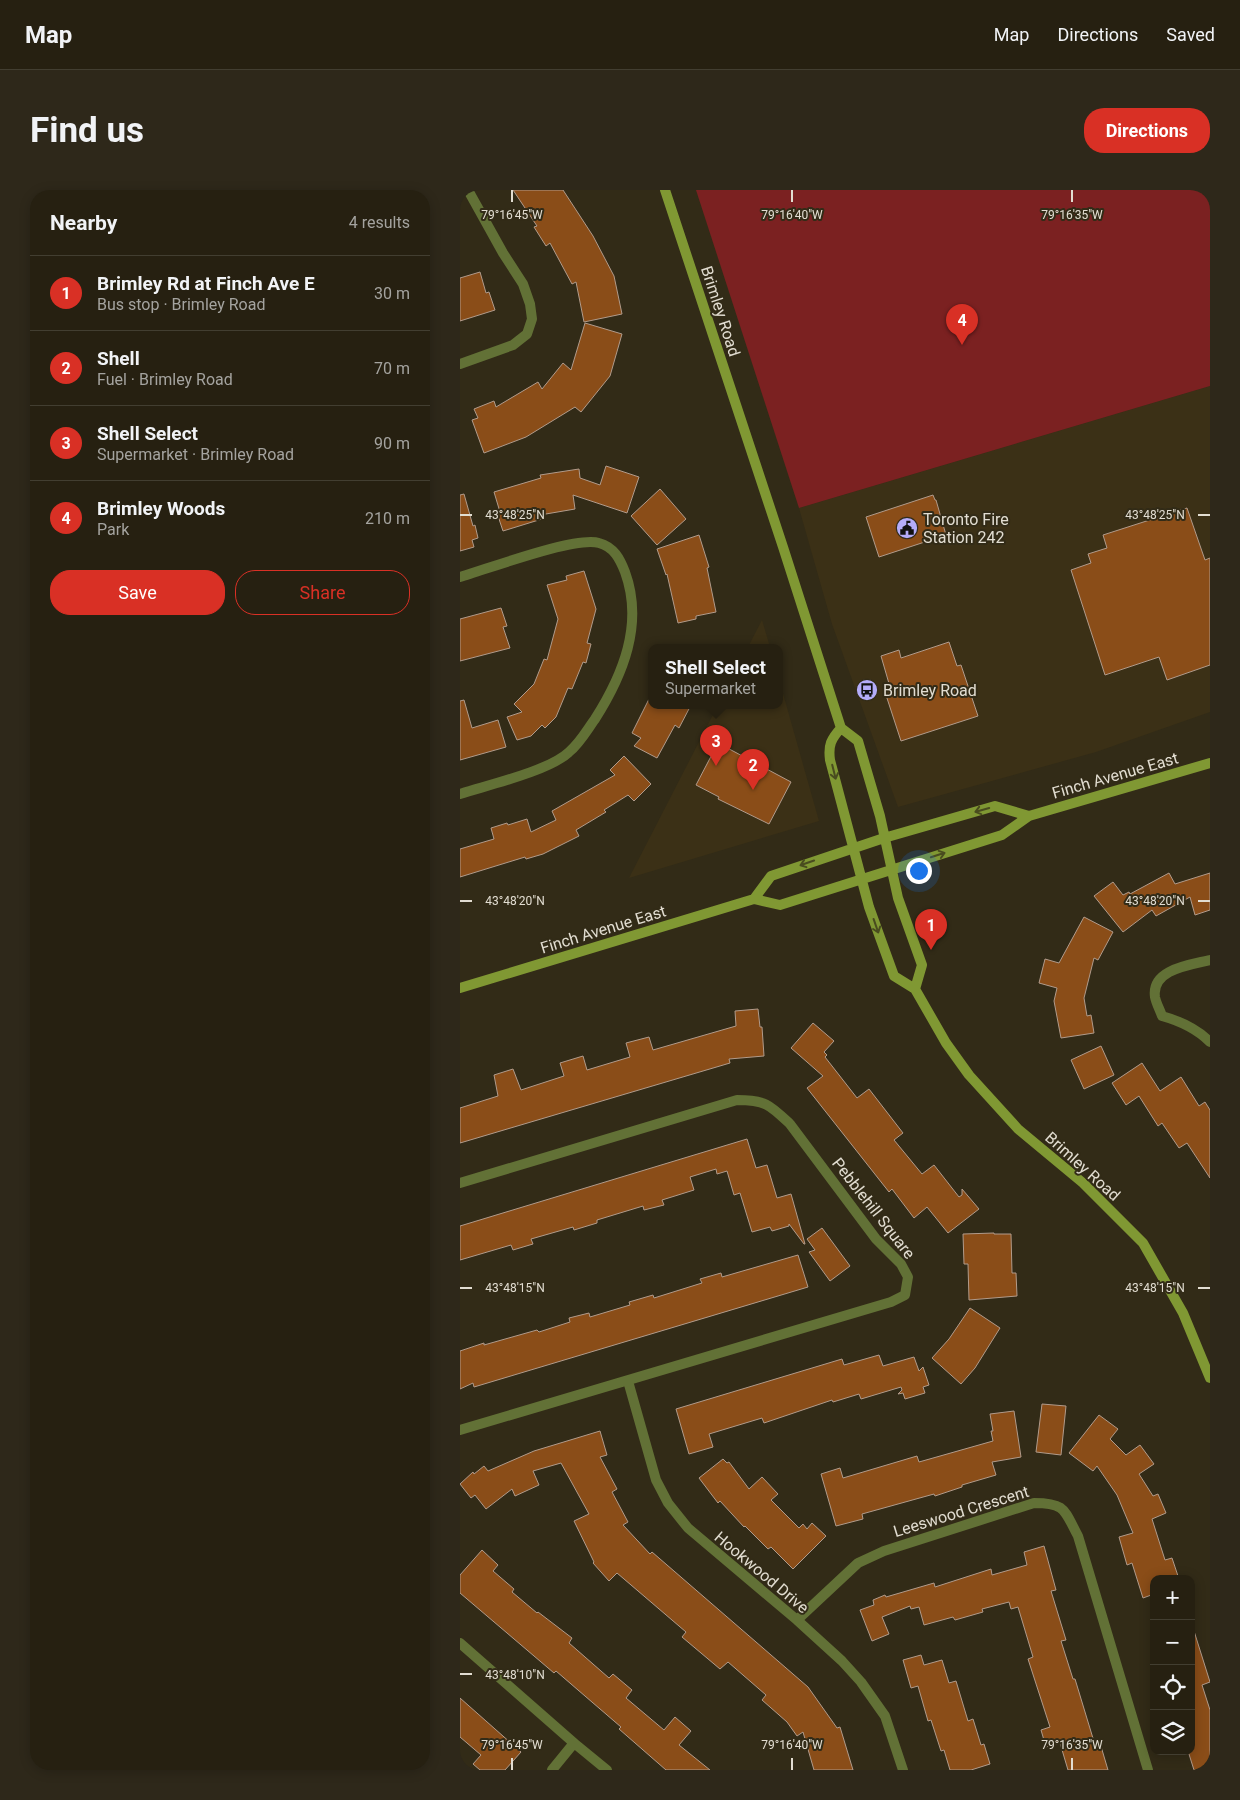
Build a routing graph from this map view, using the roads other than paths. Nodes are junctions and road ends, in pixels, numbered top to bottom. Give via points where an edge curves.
1 (468, 190) edge
2 (665, 190) edge
3 (460, 364) edge
4 (460, 577) edge
5 (841, 728) junction
6 (1210, 763) edge
7 (460, 794) edge
8 (1029, 816) junction
9 (884, 838) junction
10 (853, 848) junction
11 (891, 870) junction
12 (862, 879) junction
13 (754, 899) junction
14 (1210, 960) edge
15 (460, 988) edge
16 (915, 989) junction
17 (1210, 1042) edge
18 (460, 1183) edge
19 (1210, 1378) edge
20 (628, 1381) junction
21 (460, 1430) edge
22 (796, 1620) junction
23 (460, 1643) edge
24 (574, 1743) junction
25 (552, 1770) edge
26 (607, 1770) edge
27 (903, 1770) edge
28 (1148, 1770) edge

1 - 3 street via 523,284 532,319 527,334 513,345
2 - 5 main road, Brimley Road
4 - 7 street via 560,546 586,541 600,543 620,558 629,583 632,608 631,635 620,672 602,708 569,753 549,765
5 - 9 main road, Brimley Road via 858,741
5 -> 10 main road, Brimley Road via 831,739 829,749
6 - 8 main road, Finch Avenue East
8 -> 9 main road via 995,806
11 -> 8 main road, Finch Avenue East via 1002,835
9 - 10 main road
9 - 11 main road, Brimley Road
10 - 12 main road, Brimley Road
10 -> 13 main road via 770,876
11 - 12 main road, Finch Avenue East
11 - 16 main road, Brimley Road via 922,965
12 - 13 main road, Finch Avenue East via 780,905
12 -> 16 main road, Brimley Road via 894,976
13 - 15 main road, Finch Avenue East
14 - 17 street via 1168,972 1156,984 1155,997 1162,1016 1179,1021
16 - 19 main road, Brimley Road via 946,1044 1018,1129 1083,1183 1143,1243 1183,1313
18 - 20 street, Pebblehill Square via 737,1100 757,1100 773,1108 790,1124 908,1277 905,1294 892,1302
20 - 21 street, Pebblehill Square
20 - 22 street, Hookwood Drive via 656,1480 668,1503 688,1528
22 - 27 street, Hookwood Drive via 862,1682 885,1716
22 - 28 street, Leeswood Crescent via 858,1563 884,1550 1034,1503 1051,1503 1064,1508 1078,1536
23 - 24 street
24 - 25 street
24 - 26 street

